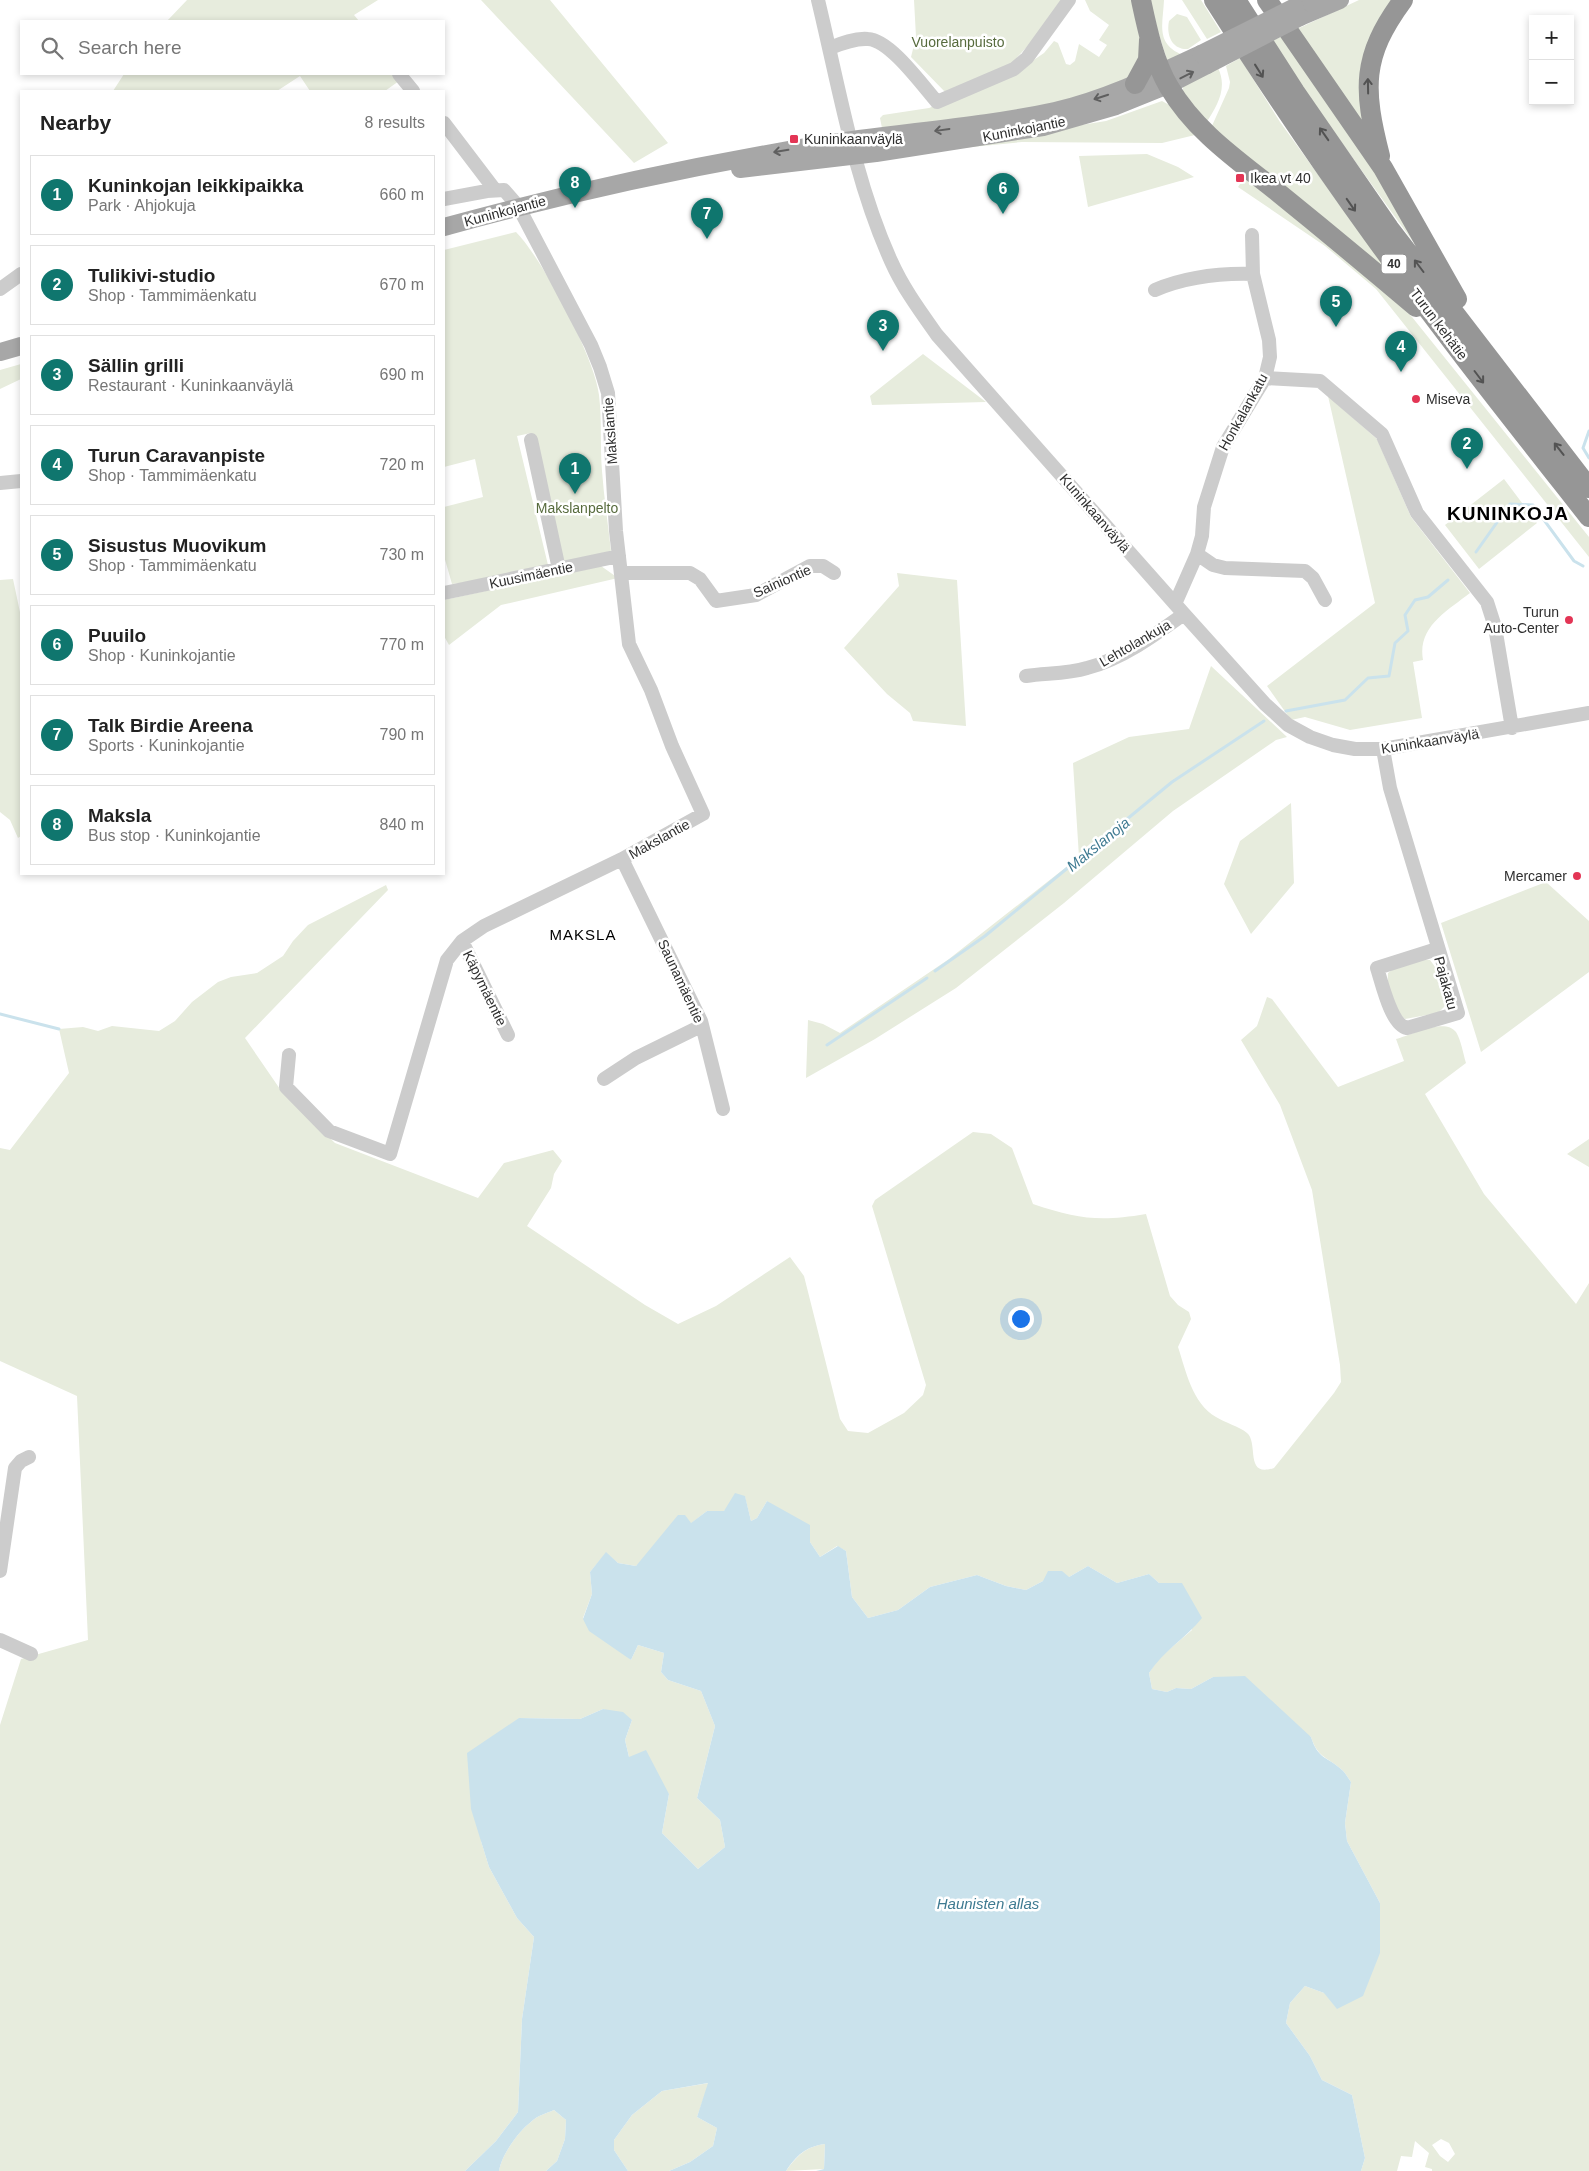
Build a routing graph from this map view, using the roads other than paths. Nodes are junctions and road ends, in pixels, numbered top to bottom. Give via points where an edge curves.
1 (818, 0) edge
2 (1069, 0) edge
3 (1141, 0) edge
4 (1214, 0) edge
5 (1236, 0) edge
6 (1267, 0) edge
7 (1340, 0) edge
8 (1403, 0) edge
9 (1301, 8) edge
10 (1149, 35) junction
11 (830, 48) junction
12 (400, 75) edge
13 (1165, 79) junction
14 (1135, 84) junction
15 (412, 90) edge
16 (445, 124) edge
17 (854, 148) junction
18 (1383, 168) junction
19 (496, 190) junction
20 (445, 199) edge
21 (518, 206) junction
22 (445, 227) edge
23 (1252, 235) dead end
24 (1253, 274) junction
25 (20, 275) edge
26 (0, 288) edge
27 (1154, 290) dead end
28 (1446, 332) junction
29 (20, 346) edge
30 (0, 352) edge
31 (1491, 360) junction
32 (1265, 378) junction
33 (531, 440) dead end
34 (20, 481) edge
35 (0, 483) edge
36 (1589, 488) edge
37 (1589, 517) edge
38 (1197, 554) junction
39 (619, 556) junction
40 (559, 569) junction
41 (621, 573) junction
42 (834, 573) dead end
43 (445, 591) edge
44 (1325, 600) dead end
45 (1179, 609) junction
46 (1026, 676) dead end
47 (1589, 714) edge
48 (1512, 728) junction
49 (1383, 749) junction
50 (622, 859) junction
51 (462, 941) junction
52 (1437, 949) junction
53 (701, 1021) junction
54 (508, 1035) dead end
55 (289, 1055) dead end
56 (604, 1079) dead end
57 (723, 1109) dead end
58 (29, 1457) dead end
59 (0, 1571) edge
60 (0, 1640) edge
61 (31, 1654) dead end

1 - 11 street, Kuninkaanväylä
2 - 11 street via 1027,58 1014,69 937,102 901,61 877,41 859,39
3 - 10 highway
4 -> 28 highway, Turun kehätie / 40 via 1310,148
31 -> 5 highway, Turun kehätie / 40 via 1379,212 1294,92
6 - 18 highway
7 - 9 main road, Kuninkojantie
18 -> 8 highway via 1369,104 1368,76 1379,38
9 - 13 main road, Kuninkojantie, bridge
10 - 13 highway
10 - 14 highway via 1148,60
11 - 17 street, Kuninkaanväylä
12 - 15 street
13 - 14 main road, Kuninkojantie
13 - 17 main road, Kuninkojantie via 1116,106 1043,127
13 - 28 highway via 1194,121 1216,144 1332,235
14 -> 17 main road, Kuninkojantie via 1074,106
16 - 19 street
17 - 21 main road, Kuninkojantie via 715,162
17 - 45 street, Kuninkaanväylä via 871,208 909,296 937,335
18 - 31 highway
19 - 20 street
19 - 21 street via 504,190
21 - 22 main road, Kuninkojantie
21 - 39 street, Makslantie via 591,345 608,393
23 - 24 street, Honkalankatu
24 - 27 street via 1232,273 1176,281
24 - 32 street, Honkalankatu via 1269,340 1270,357
25 - 26 street
28 -> 37 highway, Turun kehätie / 40
29 - 30 main road
36 -> 31 highway, Turun kehätie / 40
32 - 38 street, Honkalankatu via 1222,447 1204,506
32 - 48 street via 1320,381 1382,434 1417,513 1487,602 1496,627
33 - 40 street
34 - 35 street
38 - 44 street via 1212,565 1225,568 1305,571 1313,578
38 - 45 street, Honkalankatu
39 - 40 street, Kuusimäentie
39 - 41 street, Makslantie
40 - 43 street, Kuusimäentie
41 - 42 street, Sainiontie via 690,574 700,579 716,601 756,595 810,566 823,566
41 - 50 street, Makslantie via 629,644 703,814
45 - 46 street, Lehtolankuja via 1166,627 1104,663 1068,672
45 - 49 street, Kuninkaanväylä via 1288,725 1327,743 1355,749
47 - 48 street, Kuninkaanväylä
48 - 49 street, Kuninkaanväylä
49 - 52 street, Pajakatu via 1390,788
50 - 51 street, Makslantie via 484,926
50 - 53 street, Saunamäentie
51 - 54 street, Käpymäentie
51 - 55 street, Makslantie via 447,960 390,1154 329,1131 286,1087
52 - 52 street, Pajakatu via 1377,968 1396,1020 1402,1027 1458,1013
53 - 56 street via 697,1028 636,1058
53 - 57 street, Saunamäentie
58 - 59 street via 15,1468
60 - 61 street

